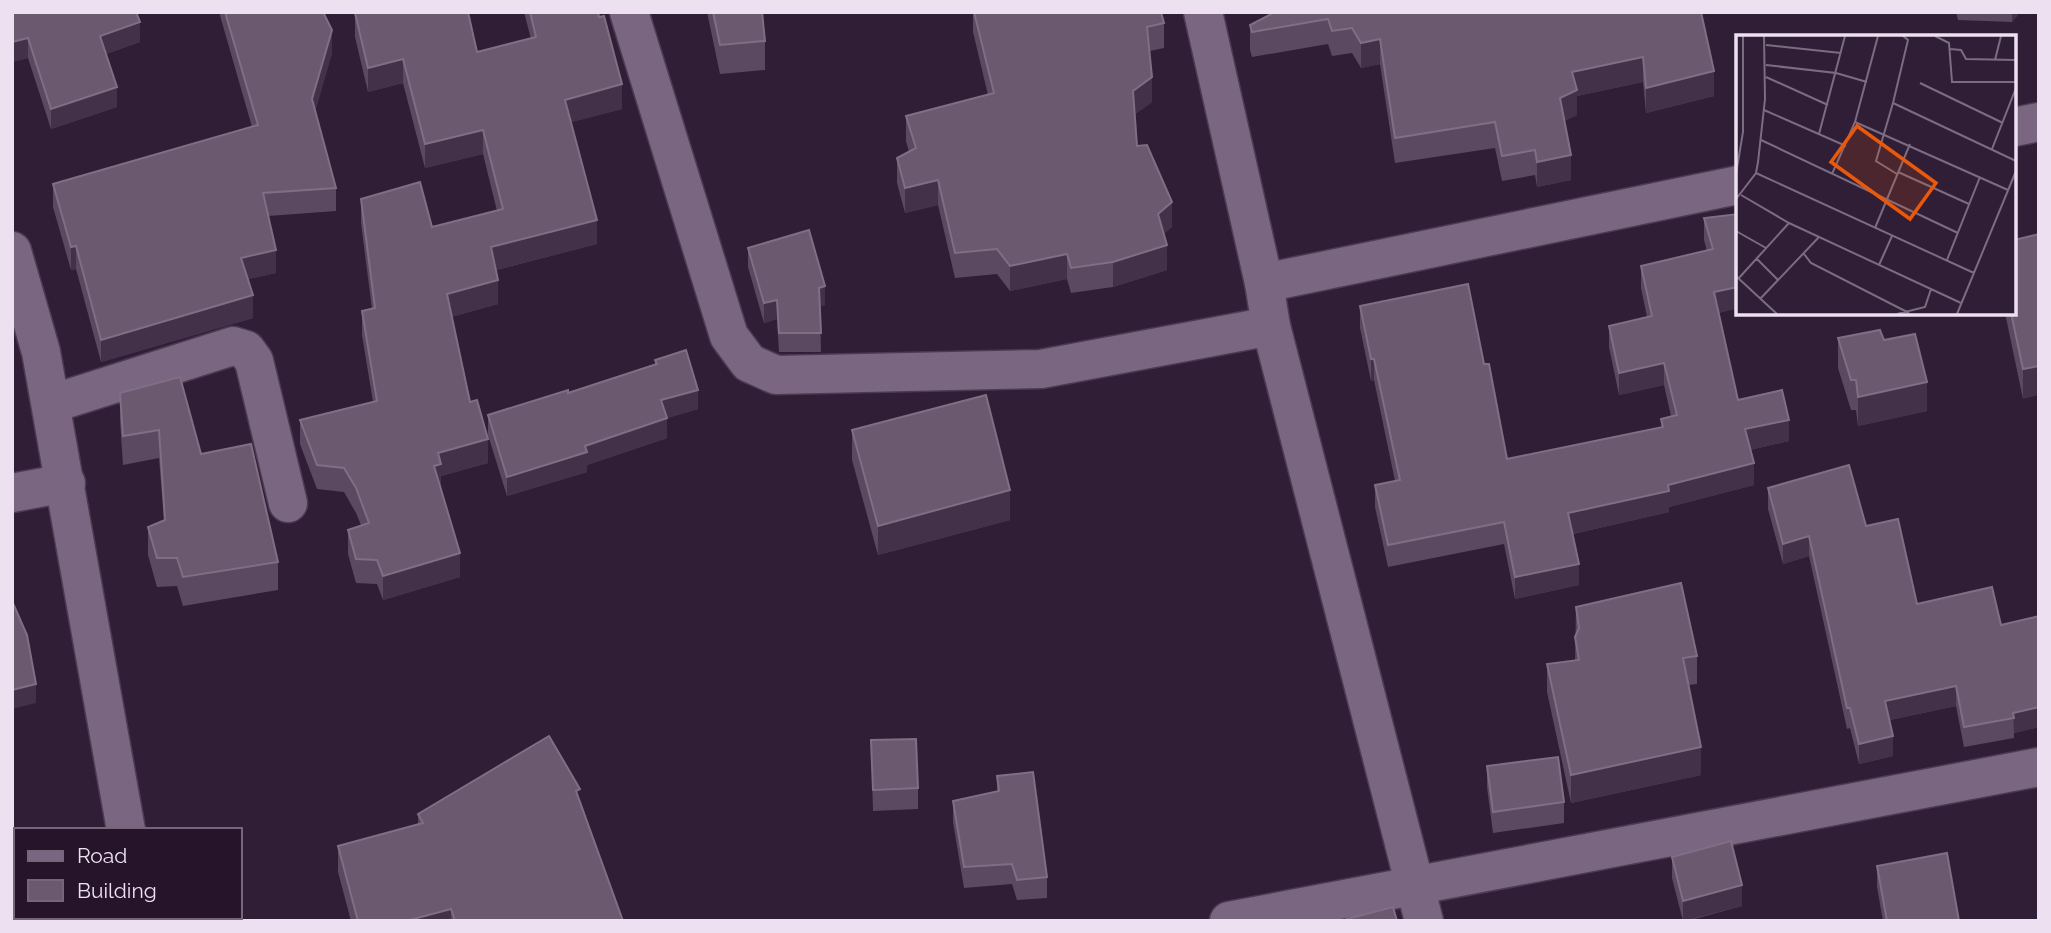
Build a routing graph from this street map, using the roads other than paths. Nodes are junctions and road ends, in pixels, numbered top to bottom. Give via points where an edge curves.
1 (629, 12) edge
2 (1203, 12) edge
3 (2039, 122) edge
4 (2016, 127) edge
5 (1736, 185) edge
6 (12, 251) edge
7 (1264, 283) junction
8 (1270, 326) junction
9 (51, 404) junction
10 (66, 483) junction
11 (12, 494) edge
12 (288, 503) dead end
13 (2039, 767) edge
14 (126, 828) edge
15 (1419, 903) edge
16 (1228, 921) edge

1 - 8 street via 729,336 749,363 776,375 1041,369
2 - 7 street
3 - 4 street
5 - 7 street
6 - 9 street
7 - 8 street
8 - 15 street
9 - 10 street
9 - 12 street via 233,346 246,350 254,361
10 - 11 street
10 - 14 street
13 - 15 street
15 - 16 street

